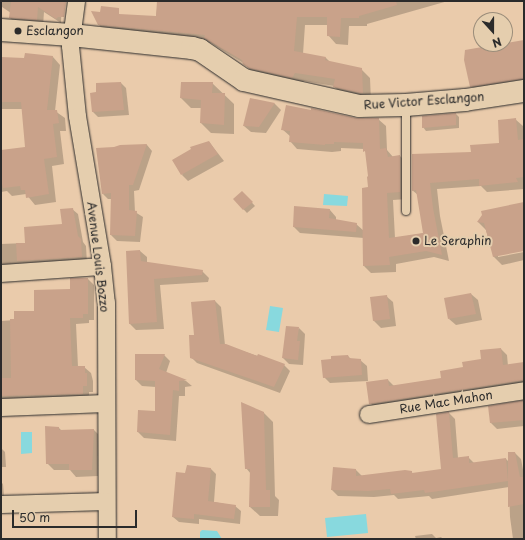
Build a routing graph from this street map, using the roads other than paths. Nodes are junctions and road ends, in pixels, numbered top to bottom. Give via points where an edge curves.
1 (76, 1) edge
2 (1, 30) edge
3 (71, 35) junction
4 (524, 91) edge
5 (406, 105) junction
6 (406, 211) dead end
7 (102, 266) junction
8 (1, 273) edge
9 (524, 390) edge
10 (105, 403) junction
11 (1, 407) edge
12 (368, 414) dead end
13 (106, 501) junction
14 (1, 504) edge
15 (107, 539) edge

1 - 3 street, Avenue Louis Bozzo
2 - 3 main road, Rue Victor Esclangon
3 - 5 main road, Rue Victor Esclangon via 192,48 206,54 244,80 256,84 358,106
3 - 7 street, Avenue Louis Bozzo via 77,116
4 - 5 main road, Rue Victor Esclangon
5 - 6 lane
7 - 8 street
7 - 10 street, Avenue Louis Bozzo via 106,302
9 - 12 street, Rue Mac Mahon
10 - 11 street
10 - 13 street, Avenue Louis Bozzo
13 - 14 street
13 - 15 street, Avenue Louis Bozzo

